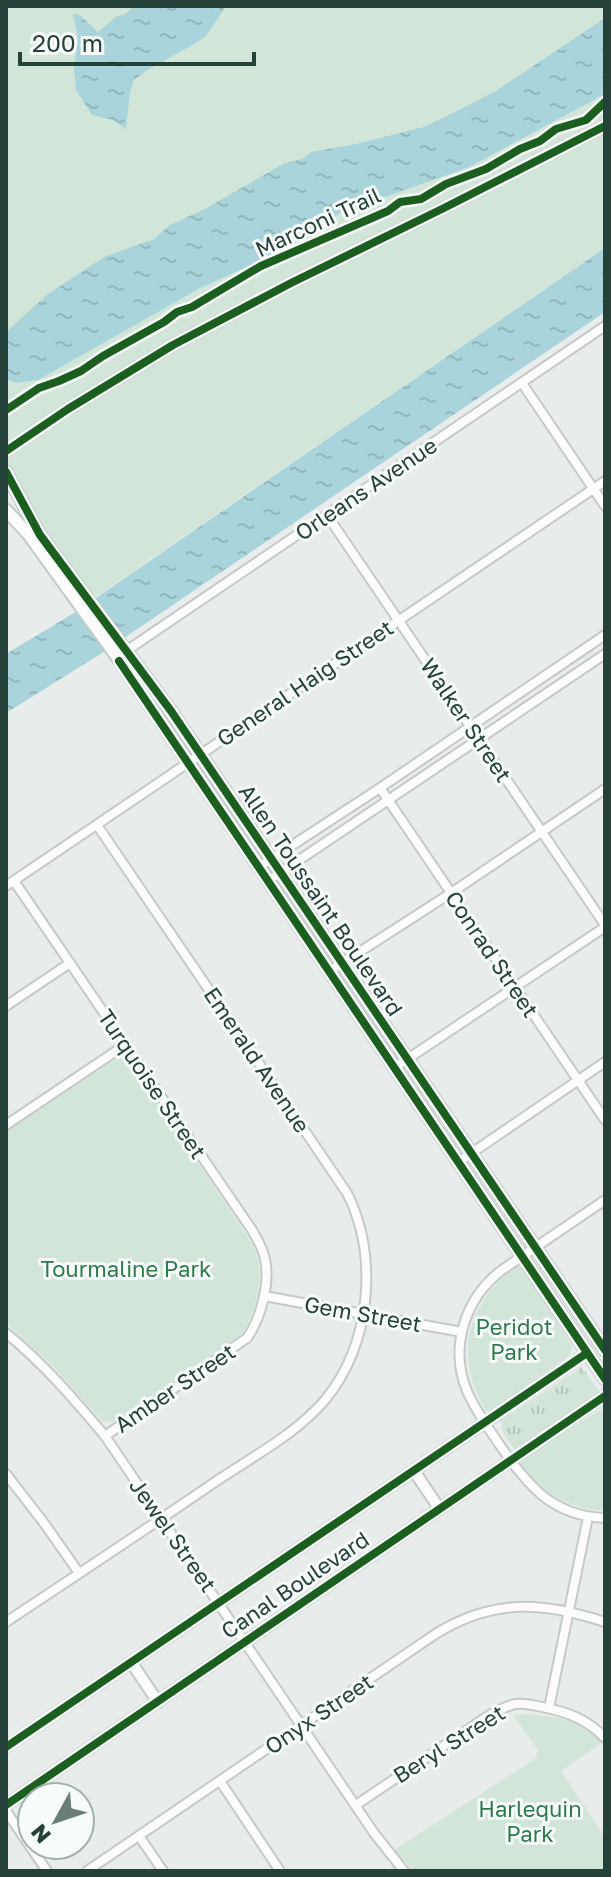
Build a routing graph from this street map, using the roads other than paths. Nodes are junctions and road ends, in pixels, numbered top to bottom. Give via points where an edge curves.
1 (605, 126) edge
2 (605, 326) edge
3 (522, 383) junction
4 (6, 451) edge
5 (6, 472) edge
6 (605, 481) edge
7 (594, 489) junction
8 (605, 506) edge
9 (6, 510) edge
10 (327, 515) junction
11 (81, 598) junction
12 (399, 621) junction
13 (605, 635) edge
14 (122, 651) junction
15 (605, 654) edge
16 (154, 688) junction
17 (142, 696) junction
18 (470, 726) junction
19 (479, 740) junction
20 (200, 754) junction
21 (187, 763) junction
22 (380, 788) junction
23 (605, 789) edge
24 (389, 801) junction
25 (97, 825) junction
26 (542, 832) junction
27 (271, 859) junction
28 (259, 867) junction
29 (280, 873) junction
30 (268, 881) junction
31 (10, 883) edge
32 (451, 893) junction
33 (605, 926) edge
34 (70, 963) junction
35 (342, 963) junction
36 (330, 971) junction
37 (515, 988) junction
38 (6, 1006) edge
39 (125, 1045) junction
40 (407, 1059) junction
41 (605, 1062) edge
42 (394, 1068) junction
43 (578, 1080) junction
44 (605, 1120) edge
45 (6, 1125) edge
46 (471, 1154) junction
47 (457, 1163) junction
48 (501, 1199) junction
49 (605, 1200) edge
50 (488, 1208) junction
51 (535, 1248) junction
52 (522, 1257) junction
53 (264, 1296) junction
54 (574, 1304) junction
55 (560, 1313) junction
56 (362, 1314) junction
57 (462, 1332) junction
58 (6, 1333) edge
59 (604, 1345) edge
60 (587, 1353) junction
61 (605, 1379) edge
62 (605, 1396) edge
63 (484, 1422) junction
64 (105, 1436) junction
65 (510, 1460) junction
66 (414, 1471) junction
67 (6, 1474) edge
68 (439, 1508) junction
69 (588, 1517) junction
70 (605, 1518) edge
71 (161, 1519) junction
72 (79, 1573) junction
73 (219, 1603) junction
74 (569, 1611) junction
75 (6, 1622) edge
76 (605, 1622) edge
77 (245, 1641) junction
78 (131, 1662) junction
79 (158, 1702) junction
80 (549, 1708) junction
81 (302, 1726) junction
82 (605, 1738) edge
83 (6, 1747) edge
84 (220, 1781) junction
85 (356, 1805) junction
86 (6, 1808) edge
87 (139, 1836) junction
88 (47, 1871) edge
89 (87, 1871) edge
90 (163, 1871) edge
91 (280, 1871) edge
92 (404, 1871) edge

1 - 4 street via 173,345
2 - 3 street, Orleans Avenue
3 - 7 street
3 - 10 street, Orleans Avenue
5 - 11 main road, Allen Toussaint Boulevard
6 - 7 street, General Haig Street
7 - 8 street
7 - 12 street, General Haig Street
9 - 11 main road, Allen Toussaint Boulevard
10 - 12 street, Walker Street
10 - 14 street, Orleans Avenue
11 - 14 main road, Allen Toussaint Boulevard
12 - 18 street, Walker Street
12 - 20 street, General Haig Street
13 - 18 street
14 - 16 main road, Allen Toussaint Boulevard
14 - 17 main road, Allen Toussaint Boulevard
15 - 19 street
16 - 17 main road
16 - 20 main road, Allen Toussaint Boulevard
17 - 21 main road, Allen Toussaint Boulevard
18 - 19 street, Walker Street
18 - 22 street
19 - 24 street
19 - 26 street, Walker Street
20 - 21 street, General Haig Street
20 - 27 main road, Allen Toussaint Boulevard
21 - 25 street, General Haig Street
21 - 28 main road, Allen Toussaint Boulevard
22 - 24 street, Conrad Street
22 - 27 street
23 - 26 street
24 - 29 street
24 - 32 street, Conrad Street
25 - 31 street, General Haig Street
25 - 56 street, Emerald Avenue via 347,1193 365,1247
26 - 32 street
26 - 33 street, Walker Street
27 - 28 street
27 - 29 main road, Allen Toussaint Boulevard
28 - 30 main road, Allen Toussaint Boulevard
29 - 30 street
29 - 35 main road, Allen Toussaint Boulevard
30 - 36 main road, Allen Toussaint Boulevard
31 - 34 street, Turquoise Street
32 - 35 street
32 - 37 street, Conrad Street
33 - 37 street
34 - 38 street
34 - 39 street, Turquoise Street
35 - 36 street
35 - 40 main road, Allen Toussaint Boulevard
36 - 42 main road, Allen Toussaint Boulevard
37 - 40 street
37 - 43 street, Conrad Street
39 - 45 street
39 - 53 street, Turquoise Street via 261,1247 266,1260
40 - 42 street
40 - 46 main road, Allen Toussaint Boulevard
41 - 43 street
42 - 47 main road, Allen Toussaint Boulevard
43 - 44 street, Conrad Street
43 - 46 street
46 - 47 street
46 - 48 main road, Allen Toussaint Boulevard
47 - 50 main road, Allen Toussaint Boulevard
48 - 50 main road
48 - 51 main road, Allen Toussaint Boulevard
49 - 51 street
50 - 52 main road, Allen Toussaint Boulevard
51 - 52 street
51 - 54 main road, Allen Toussaint Boulevard
52 - 55 main road, Allen Toussaint Boulevard
52 - 57 street via 483,1287
53 - 56 street, Gem Street
53 - 64 street, Amber Street via 247,1338
54 - 55 main road
54 - 59 main road, Allen Toussaint Boulevard
55 - 60 main road, Allen Toussaint Boulevard
56 - 57 street, Gem Street
56 - 71 street, Emerald Avenue via 343,1373 309,1417
57 - 63 street via 464,1383
58 - 64 street, Jewel Street
59 - 60 main road, Canal Boulevard
60 - 61 main road, Allen Toussaint Boulevard
60 - 63 street, Canal Boulevard
62 - 65 street, Canal Boulevard
63 - 65 street
63 - 66 street, Canal Boulevard
64 - 71 street, Jewel Street
65 - 68 street, Canal Boulevard
65 - 69 street via 546,1499
66 - 68 street
66 - 73 street, Canal Boulevard
67 - 72 street
68 - 77 street, Canal Boulevard
69 - 70 street
69 - 74 street
71 - 72 street, Emerald Avenue
71 - 73 street, Jewel Street
72 - 75 street, Emerald Avenue
73 - 77 street, Jewel Street
73 - 78 street, Canal Boulevard
74 - 76 street
74 - 80 street
74 - 81 street, Onyx Street via 515,1607 471,1615
77 - 79 street, Canal Boulevard
77 - 81 street, Jewel Street
78 - 79 street
78 - 83 street, Canal Boulevard
79 - 86 street, Canal Boulevard
80 - 82 street via 573,1715
80 - 85 street, Beryl Street via 521,1704 491,1714
81 - 84 street, Onyx Street
81 - 85 street, Jewel Street
84 - 87 street, Onyx Street
84 - 91 street
85 - 92 street, Jewel Street
86 - 88 street
87 - 89 street, Onyx Street
87 - 90 street

